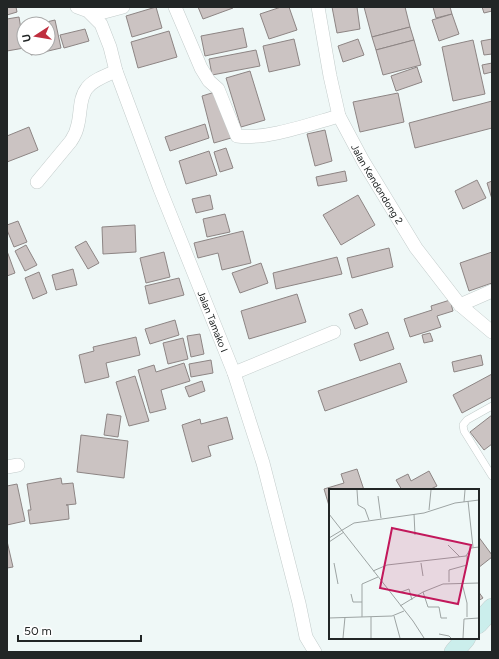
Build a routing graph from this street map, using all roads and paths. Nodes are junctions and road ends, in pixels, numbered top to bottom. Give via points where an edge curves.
1 (77, 7) edge
2 (123, 7) edge
3 (175, 7) edge
4 (318, 7) edge
5 (92, 15) junction
6 (116, 71) junction
7 (339, 116) junction
8 (38, 182) dead end
9 (492, 292) edge
10 (460, 304) junction
11 (334, 332) dead end
12 (492, 332) edge
13 (234, 373) junction
14 (492, 406) edge
15 (492, 476) edge
16 (492, 608) edge
17 (479, 623) edge
18 (465, 639) edge
19 (315, 652) edge
20 (454, 652) edge

1 - 5 street, Jalan Tamako I
2 - 5 street
3 - 7 street via 201,68 218,89 237,136 247,138 270,134
4 - 7 street, Jalan Kendondong 2
5 - 6 street, Jalan Tamako I via 101,24
6 - 8 street via 93,82 87,88 82,99 75,134
6 - 13 street, Jalan Tamako I
7 - 10 street, Jalan Kendondong 2 via 416,248
9 - 10 street
10 - 12 street, Jalan Kendondong 2
11 - 13 street
13 - 19 street, Jalan Tamako I via 263,463 306,637
14 - 15 lane via 463,425 464,431
16 - 17 street
18 - 20 street

